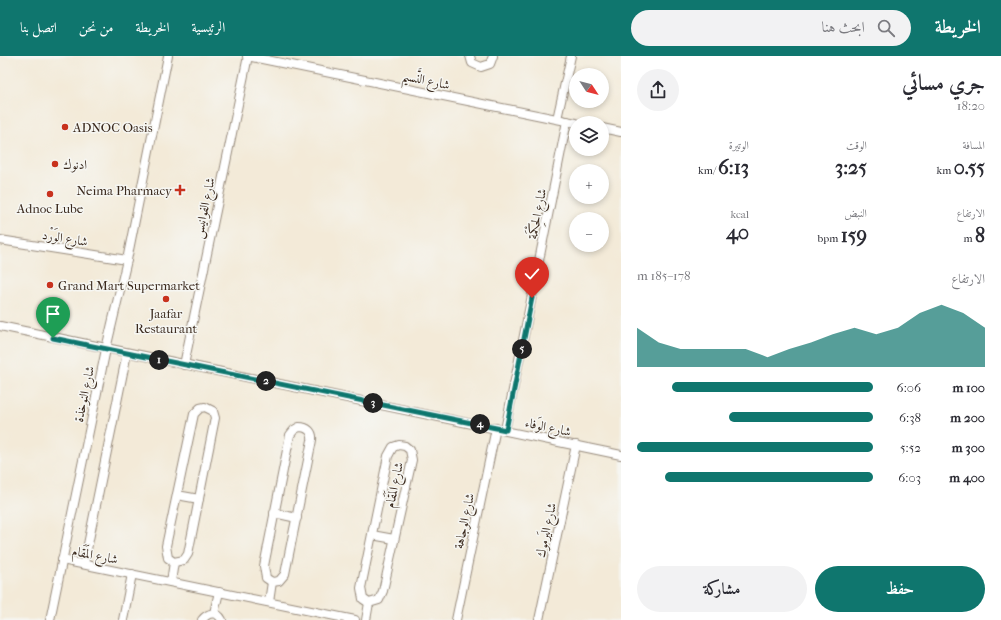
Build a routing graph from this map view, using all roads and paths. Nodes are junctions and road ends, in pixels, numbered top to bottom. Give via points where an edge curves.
1 (168, 56) edge
2 (248, 56) edge
3 (470, 56) edge
4 (493, 56) edge
5 (571, 56) edge
6 (557, 119) junction
7 (569, 121) edge
8 (609, 129) edge
9 (621, 132) edge
10 (569, 136) edge
11 (0, 240) edge
12 (127, 260) junction
13 (0, 326) edge
14 (106, 349) junction
15 (127, 353) junction
16 (184, 365) junction
17 (496, 428) junction
18 (506, 430) junction
19 (576, 445) junction
20 (621, 455) edge
21 (177, 495) junction
22 (199, 500) junction
23 (274, 513) junction
24 (297, 518) junction
25 (372, 535) junction
26 (394, 539) junction
27 (62, 560) junction
28 (174, 562) junction
29 (84, 564) junction
30 (132, 574) junction
31 (171, 582) junction
32 (272, 582) junction
33 (218, 592) junction
34 (269, 602) junction
35 (369, 603) junction
36 (214, 613) junction
37 (316, 616) edge
38 (50, 620) edge
39 (123, 620) edge
40 (202, 620) edge
41 (222, 620) edge
42 (355, 620) edge
43 (366, 620) edge
44 (456, 620) edge
45 (539, 620) edge

1 - 12 street, شارع النوخذة
2 - 6 street, شارع النَّسيم
2 - 16 street, شارع الفوانيس
3 - 4 street via 472,63 481,67 490,64
5 - 6 street
6 - 7 street, شارع النَّسيم
8 - 9 street
10 - 18 street, شارع الحِكْمَة
11 - 12 street, شارع الوَرْد
12 - 14 street, شارع النوخذة
13 - 14 street, شارع الوَفاء
14 - 15 street, شارع الوَفاء
14 - 27 street, شارع النوخذة
15 - 16 street, شارع الوَفاء
15 - 29 street
16 - 17 street, شارع الوَفاء
17 - 18 street, شارع الوَفاء
17 - 44 street, شارع الوجاهة
18 - 19 street, شارع الوَفاء
19 - 20 street, شارع الوَفاء
19 - 45 street, شارع اليَرموك
21 - 22 street
21 - 22 street via 194,414 205,407 213,411 215,418
21 - 28 street via 166,551 168,558
22 - 28 street via 188,554 184,560
23 - 24 street
23 - 24 street via 290,435 296,428 303,427 310,432 312,440
23 - 32 street via 264,571 266,578
24 - 32 street via 285,574 282,579
25 - 26 street
25 - 26 street, شارع المَقَام via 388,456 393,447 402,445 410,450 412,456
25 - 35 street, شارع المَقَام via 361,588 363,598
26 - 35 street, شارع المَقَام via 382,594 376,602
27 - 29 street, شارع المَقَام
27 - 38 street, شارع النوخذة
28 - 31 street
29 - 30 street, شارع المَقَام
30 - 31 street, شارع المَقَام
30 - 39 street
31 - 33 street, شارع المَقَام
32 - 34 street
33 - 34 street, شارع المَقَام
33 - 36 street
34 - 37 street, شارع المَقَام
35 - 43 street
36 - 40 street via 206,615
36 - 41 street
37 - 42 street, شارع المَقَام

